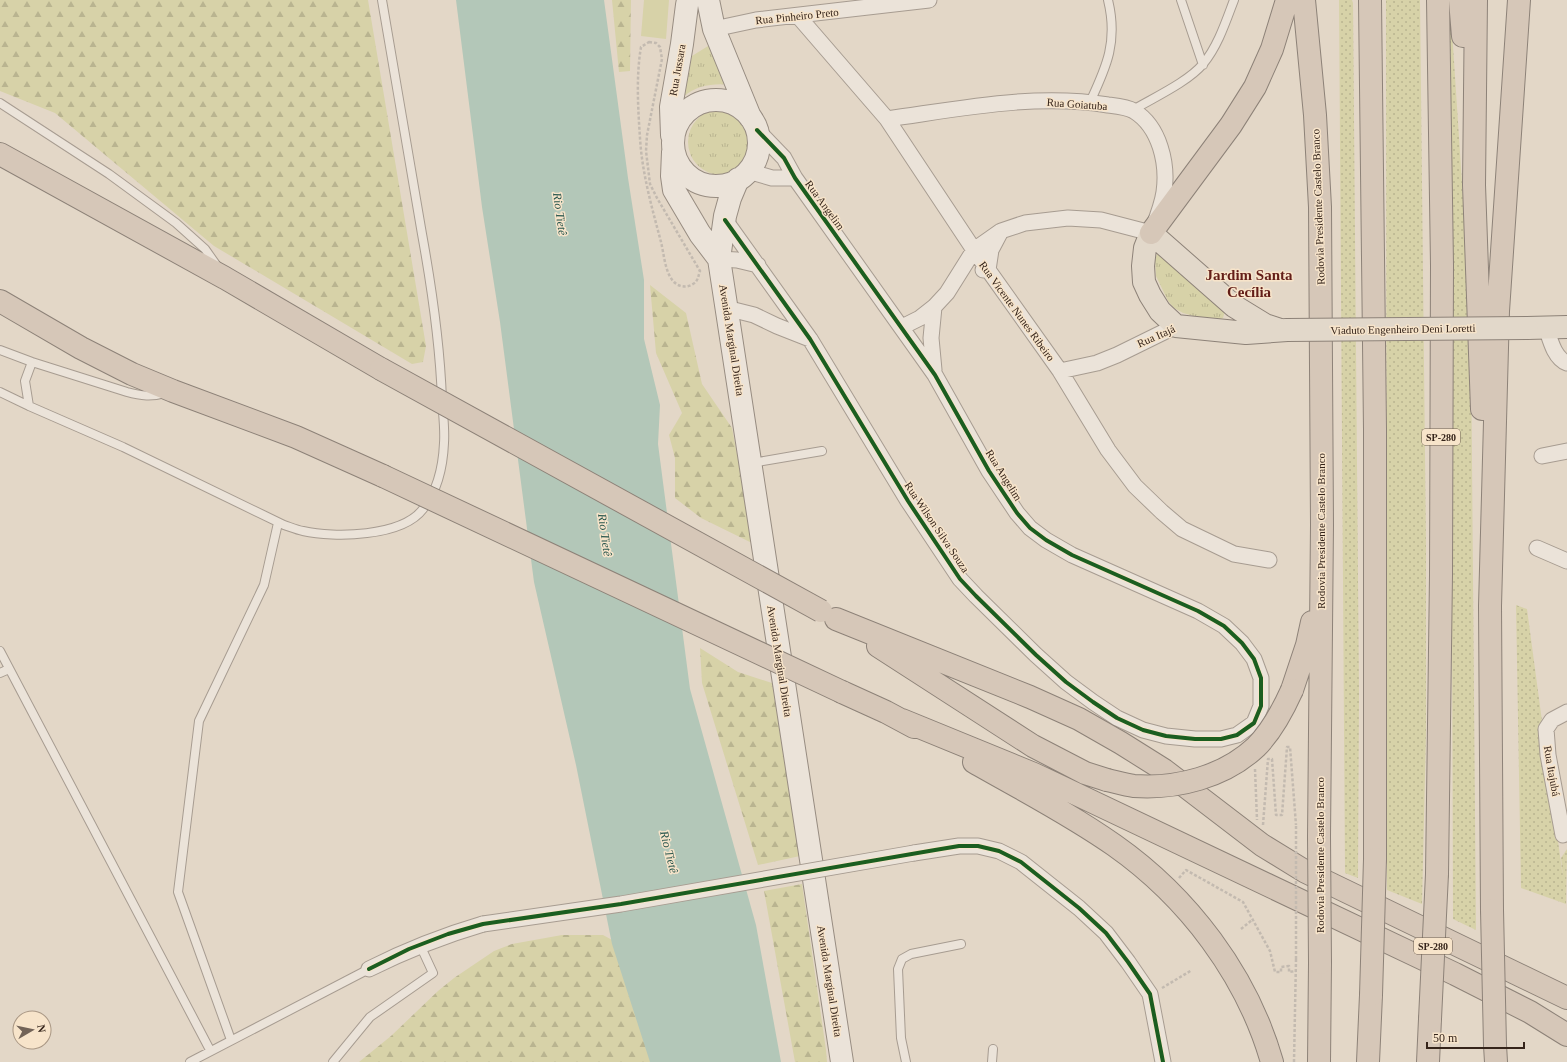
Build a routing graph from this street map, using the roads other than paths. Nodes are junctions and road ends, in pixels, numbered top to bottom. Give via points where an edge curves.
1 (382, 0) edge
2 (688, 0) edge
3 (708, 0) edge
4 (929, 0) edge
5 (1108, 0) edge
6 (1181, 0) edge
7 (1234, 0) edge
8 (1287, 0) edge
9 (1304, 0) edge
10 (1370, 0) edge
11 (1438, 0) edge
12 (1460, 0) edge
13 (1476, 0) edge
14 (1519, 0) edge
15 (798, 16) junction
16 (714, 29) junction
17 (682, 44) junction
18 (1203, 65) junction
19 (1090, 102) junction
20 (0, 103) edge
21 (1133, 110) junction
22 (887, 119) junction
23 (753, 123) junction
24 (673, 145) junction
25 (0, 154) edge
26 (743, 175) junction
27 (795, 178) junction
28 (1474, 185) junction
29 (725, 220) junction
30 (1001, 231) junction
31 (1151, 233) junction
32 (974, 250) junction
33 (719, 259) junction
34 (758, 265) junction
35 (988, 270) junction
36 (960, 271) junction
37 (225, 278) junction
38 (0, 301) edge
39 (1234, 306) junction
40 (934, 307) junction
41 (726, 308) junction
42 (1176, 326) junction
43 (902, 327) junction
44 (1547, 327) edge
45 (1284, 330) junction
46 (1227, 332) junction
47 (810, 339) junction
48 (0, 350) edge
49 (32, 362) junction
50 (1567, 363) edge
51 (1060, 371) junction
52 (935, 375) junction
53 (173, 391) junction
54 (0, 392) edge
55 (29, 406) junction
56 (822, 451) dead end
57 (1567, 451) edge
58 (1542, 456) dead end
59 (751, 463) junction
60 (278, 523) junction
61 (1322, 525) junction
62 (1537, 548) dead end
63 (1269, 560) dead end
64 (1567, 561) edge
65 (1490, 606) junction
66 (828, 615) junction
67 (0, 651) edge
68 (9, 669) junction
69 (0, 673) edge
70 (1565, 711) edge
71 (894, 716) junction
72 (1221, 739) joint
73 (1563, 835) dead end
74 (961, 944) dead end
75 (420, 945) junction
76 (369, 969) joint
77 (1567, 998) edge
78 (1567, 1035) edge
79 (231, 1040) junction
80 (993, 1049) dead end
81 (210, 1050) junction
82 (1496, 1053) edge
83 (190, 1062) edge
84 (333, 1062) edge
85 (842, 1062) edge
86 (906, 1062) edge
87 (992, 1062) edge
88 (1163, 1062) edge
89 (1272, 1062) edge
90 (1319, 1062) edge
91 (1368, 1062) edge
92 (1428, 1062) edge

1 - 60 lane via 436,324 441,364 444,434 442,467 436,486 423,510 408,522 394,527 366,533 335,535 304,532
2 - 17 main road, Rua Jussara
3 - 16 main road
4 - 15 street, Rua Pinheiro Preto
5 - 19 lane via 1112,36 1109,59
6 - 18 lane
7 - 18 lane
8 - 31 highway via 1272,49 1255,87
9 - 61 highway, Rodovia Presidente Castelo Branco via 1315,115 1320,207
10 - 91 highway, bridge via 1376,429 1375,859
11 - 92 highway, SP-280, bridge via 1442,265 1441,575 1437,874
12 - 28 highway
13 - 28 highway
14 - 65 highway via 1498,311
15 - 16 street, Rua Pinheiro Preto via 756,20
15 - 22 street, Rua Vicente Nunes Ribeiro
16 - 17 main road via 701,32
16 - 23 main road
17 - 24 main road, Rua Jussara via 671,107
18 - 21 lane via 1185,79
19 - 21 street, Rua Goiatuba
19 - 22 street, Rua Goiatuba via 1018,102
20 - 37 lane via 108,174 176,223 205,249
21 - 31 street via 1146,120 1156,135 1166,175 1164,194
22 - 32 street, Rua Vicente Nunes Ribeiro
23 - 24 main road via 739,106 726,100 703,102 684,113 676,125
23 - 26 main road via 759,145 755,159
23 - 27 street, Rua Angelim via 784,158
24 - 26 main road via 678,164 687,175 698,182 712,186 726,185
24 - 33 main road, Avenida Marginal Direita via 671,166 674,190 700,234
25 - 37 highway
26 - 27 street, Rua Angelim
26 - 29 main road, Avenida Marginal Direita via 730,198
27 - 43 street, Rua Angelim
28 - 65 highway
29 - 33 main road, Avenida Marginal Direita
29 - 34 street, Rua Wilson Silva Souza
30 - 31 street via 1025,223 1068,218 1101,220
30 - 32 street
30 - 35 street via 992,250
31 - 39 main road
31 - 42 main road via 1144,248 1144,282 1160,311
32 - 35 street, Rua Vicente Nunes Ribeiro
32 - 36 street
33 - 34 street
33 - 41 main road, Avenida Marginal Direita
34 - 47 street, Rua Wilson Silva Souza
35 - 36 street via 975,268
35 - 51 street, Rua Vicente Nunes Ribeiro
36 - 40 street via 947,293
37 - 66 highway, bridge via 381,369
38 - 53 highway via 81,348
39 - 45 main road via 1265,325
39 - 46 main road via 1233,320
40 - 43 street
40 - 52 street via 931,338
41 - 47 street via 754,315
41 - 59 main road, Avenida Marginal Direita
42 - 46 main road, Rua Itajá
42 - 51 street, Rua Itajá via 1097,363
43 - 52 street, Rua Angelim
44 - 45 main road, Viaduto Engenheiro Deni Loretti, bridge
44 - 50 street via 1553,348 1563,362
45 - 46 main road, Rua Itajá via 1258,333
47 - 72 street, Rua Wilson Silva Souza via 921,521 960,579 976,596 1066,682 1117,718 1143,730 1166,736
48 - 49 lane
49 - 53 lane via 142,396
49 - 55 lane via 25,381
51 - 63 street, Rua Vicente Nunes Ribeiro via 1108,450 1135,486 1162,512 1182,529 1234,554
52 - 72 street, Rua Angelim via 989,471 1030,528 1072,555 1198,611 1224,626 1242,643 1254,659 1261,678 1261,706 1254,723 1237,735
53 - 71 highway, bridge via 296,437 383,476
54 - 55 lane
55 - 60 lane via 123,447
56 - 59 lane
57 - 58 street
59 - 85 main road, Avenida Marginal Direita
60 - 79 lane via 264,585 199,721 178,892
61 - 66 highway, bridge via 1307,645 1292,690 1274,723 1256,746 1239,760 1199,779 1171,786 1132,786 1085,773 1032,746
61 - 90 highway, Rodovia Presidente Castelo Branco, bridge
62 - 64 street
65 - 82 highway, bridge via 1492,910
66 - 77 highway via 1079,719 1164,770 1262,844 1306,872
67 - 68 lane
68 - 69 lane
68 - 81 lane
70 - 73 street, Rua Itajubá via 1552,720 1546,729
71 - 78 highway via 1041,778 1455,974 1530,1012
71 - 89 highway via 1093,831 1150,873 1192,915 1230,968 1259,1025
74 - 86 lane via 912,954 902,959 898,969 900,1038
75 - 76 street
75 - 84 lane via 433,973 370,1017
75 - 88 street, bridge via 483,924 622,904 959,846 978,846 999,851 1021,862 1106,933 1150,994
76 - 79 lane
79 - 81 lane
80 - 87 lane
81 - 83 lane

